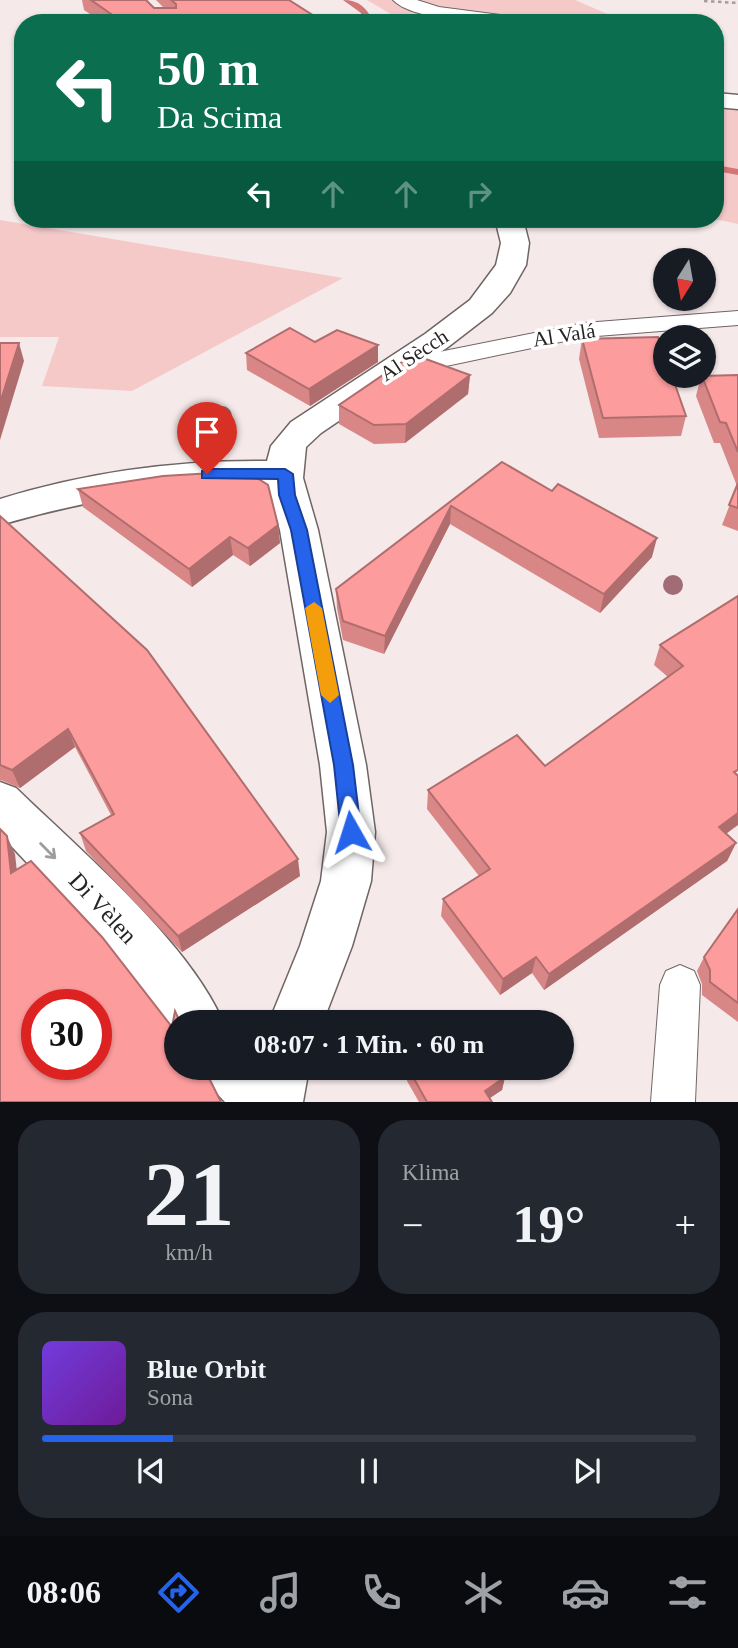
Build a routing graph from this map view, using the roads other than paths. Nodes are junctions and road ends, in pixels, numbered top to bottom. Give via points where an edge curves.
1 (401, 0) edge
2 (453, 14) edge
3 (511, 228) edge
4 (738, 318) edge
5 (392, 369) junction
6 (285, 474) junction
7 (0, 512) edge
8 (0, 803) edge
9 (680, 985) dead end
10 (188, 1010) edge
11 (301, 1010) edge
12 (242, 1080) edge
13 (280, 1080) edge
14 (264, 1102) edge
15 (275, 1102) edge
16 (673, 1102) edge

1 - 2 lane
3 - 5 street, Al Sècch via 515,245 506,278 456,327
4 - 5 lane, Al Valá via 653,321
5 - 6 street, Al Sècch via 310,425 289,446
6 - 7 street via 233,472 128,479
6 - 11 street via 343,765 351,832 346,881
8 -> 10 street, Di Vèlen via 106,908
9 - 16 lane
12 - 14 street
13 - 15 street

